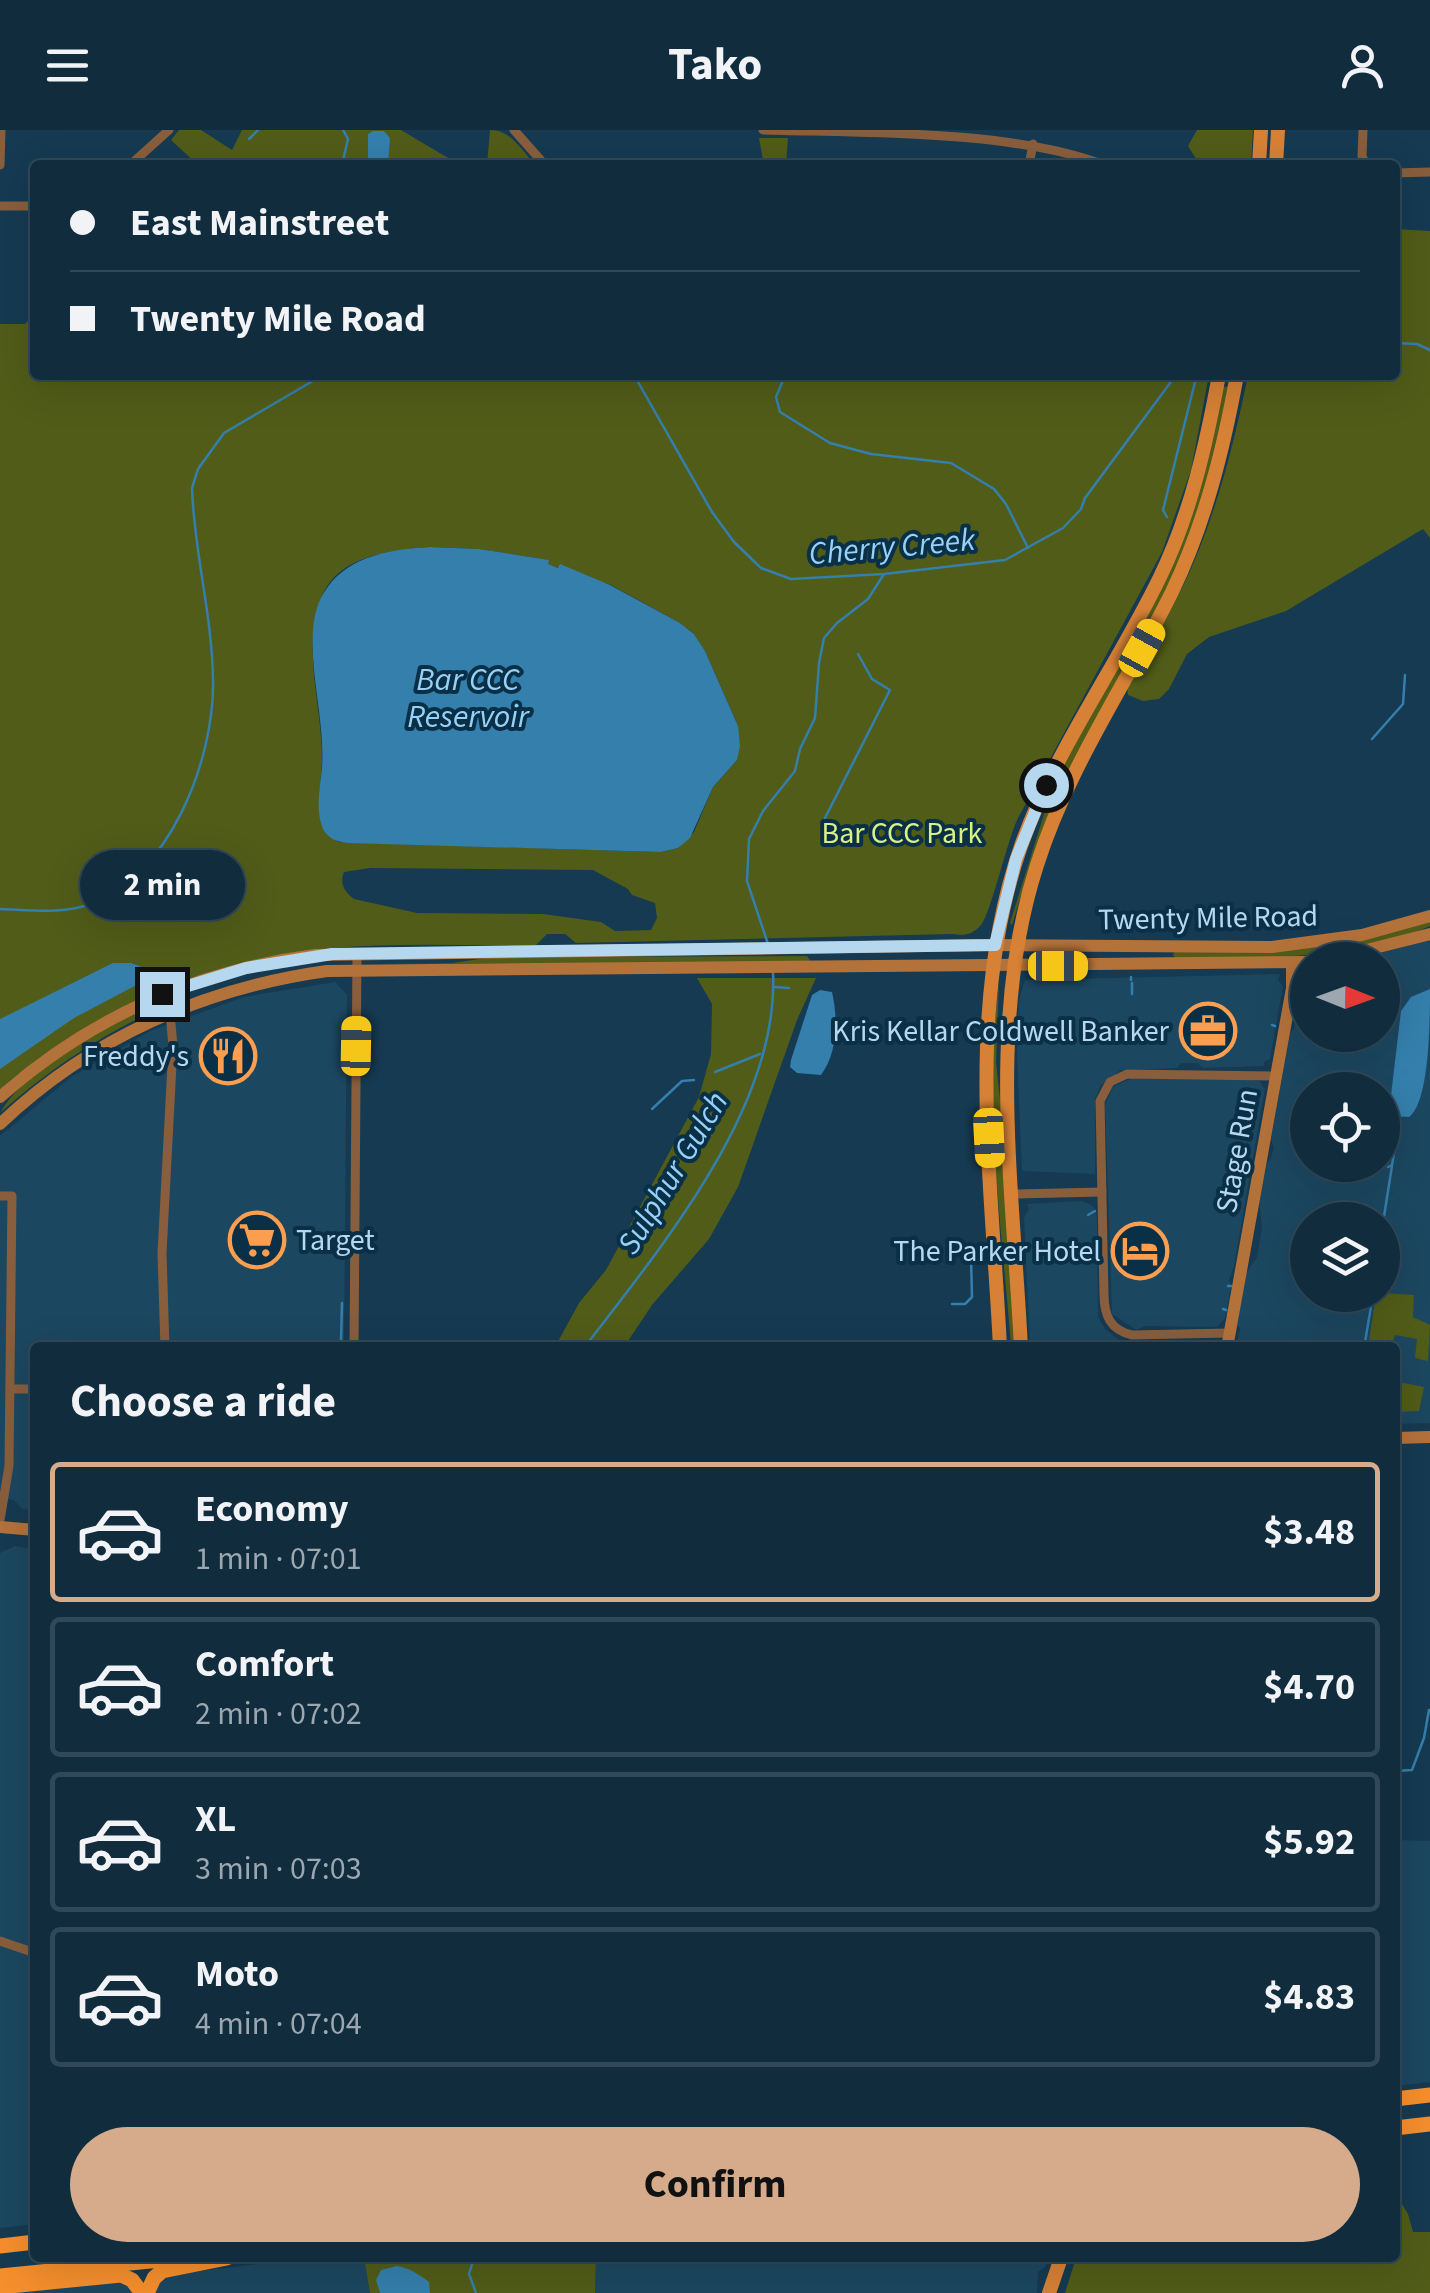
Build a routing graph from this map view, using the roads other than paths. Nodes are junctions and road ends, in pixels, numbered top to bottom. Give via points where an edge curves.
1 (1, 130) edge
2 (169, 130) edge
3 (514, 130) edge
4 (763, 130) edge
5 (1261, 130) edge
6 (1278, 130) edge
7 (1363, 130) edge
8 (1033, 144) junction
9 (136, 160) edge
10 (541, 160) edge
11 (1030, 160) edge
12 (1093, 160) edge
13 (1260, 160) edge
14 (1276, 160) edge
15 (1364, 160) edge
16 (0, 164) edge
17 (1430, 172) edge
18 (1400, 173) edge
19 (0, 206) edge
20 (30, 206) edge
21 (1236, 380) edge
22 (1218, 381) edge
23 (1430, 916) edge
24 (1430, 934) edge
25 (1398, 942) edge
26 (995, 945) junction
27 (1016, 945) junction
28 (357, 952) junction
29 (264, 963) junction
30 (1290, 963) edge
31 (992, 966) junction
32 (1013, 966) junction
33 (357, 970) junction
34 (1290, 999) edge
35 (170, 1013) junction
36 (1276, 1076) junction
37 (12, 1086) junction
38 (0, 1096) edge
39 (0, 1107) edge
40 (0, 1124) edge
41 (1102, 1192) junction
42 (1014, 1194) junction
43 (0, 1196) edge
44 (1228, 1340) edge
45 (165, 1342) edge
46 (354, 1342) edge
47 (1000, 1342) edge
48 (1021, 1342) edge
49 (10, 1389) junction
50 (30, 1389) edge
51 (1400, 1438) edge
52 (1430, 1438) edge
53 (0, 1524) edge
54 (30, 1529) edge
55 (0, 1942) edge
56 (30, 1951) edge
57 (1430, 2096) edge
58 (1400, 2099) edge
59 (1430, 2124) edge
60 (1400, 2127) edge
61 (30, 2243) edge
62 (0, 2246) edge
63 (121, 2262) edge
64 (138, 2262) edge
65 (207, 2262) edge
66 (1060, 2262) edge
67 (0, 2276) edge
68 (0, 2287) edge
69 (1054, 2290) edge
70 (145, 2292) edge

1 - 16 street
2 - 9 street
3 - 10 street
4 - 8 street via 988,136
5 - 13 main road
6 - 14 main road
7 - 15 street
8 - 11 street
8 - 12 street
17 - 18 street
19 - 20 street
21 - 27 main road via 1220,463 1192,547 1058,809
22 - 26 main road via 1201,467 1172,550 1046,785 1016,859
23 - 27 main road, Twenty Mile Road via 1296,946
24 - 25 main road, Twenty Mile Road
26 - 27 main road, Twenty Mile Road
26 - 28 main road, Twenty Mile Road
26 - 31 main road
27 - 32 main road
28 - 29 main road, Twenty Mile Road
28 - 33 street
29 - 35 main road via 256,973 177,997
29 - 37 main road, Twenty Mile Road via 130,1008
30 - 32 main road, Twenty Mile Road
31 - 32 main road, Twenty Mile Road
31 - 33 main road, Twenty Mile Road
31 - 47 main road via 985,1059
32 - 42 main road via 1007,1061
33 - 35 main road, Twenty Mile Road via 259,984
33 - 46 street
34 - 36 main road, Stage Run
35 - 40 main road, Twenty Mile Road via 74,1064
35 - 45 street
36 - 41 street via 1114,1079 1100,1102
36 - 44 main road, Stage Run
37 - 38 main road, Twenty Mile Road
37 - 39 main road
41 - 42 street
41 - 44 street via 1104,1307 1113,1326 1132,1336
42 - 48 main road
43 - 49 street via 12,1196
49 - 50 street
49 - 53 street
51 - 52 main road
53 - 54 main road
55 - 56 street
57 - 58 highway
59 - 60 highway
61 - 62 highway
63 - 67 highway
64 - 70 highway
65 - 70 highway via 162,2271
66 - 69 main road
68 - 70 highway via 122,2275

